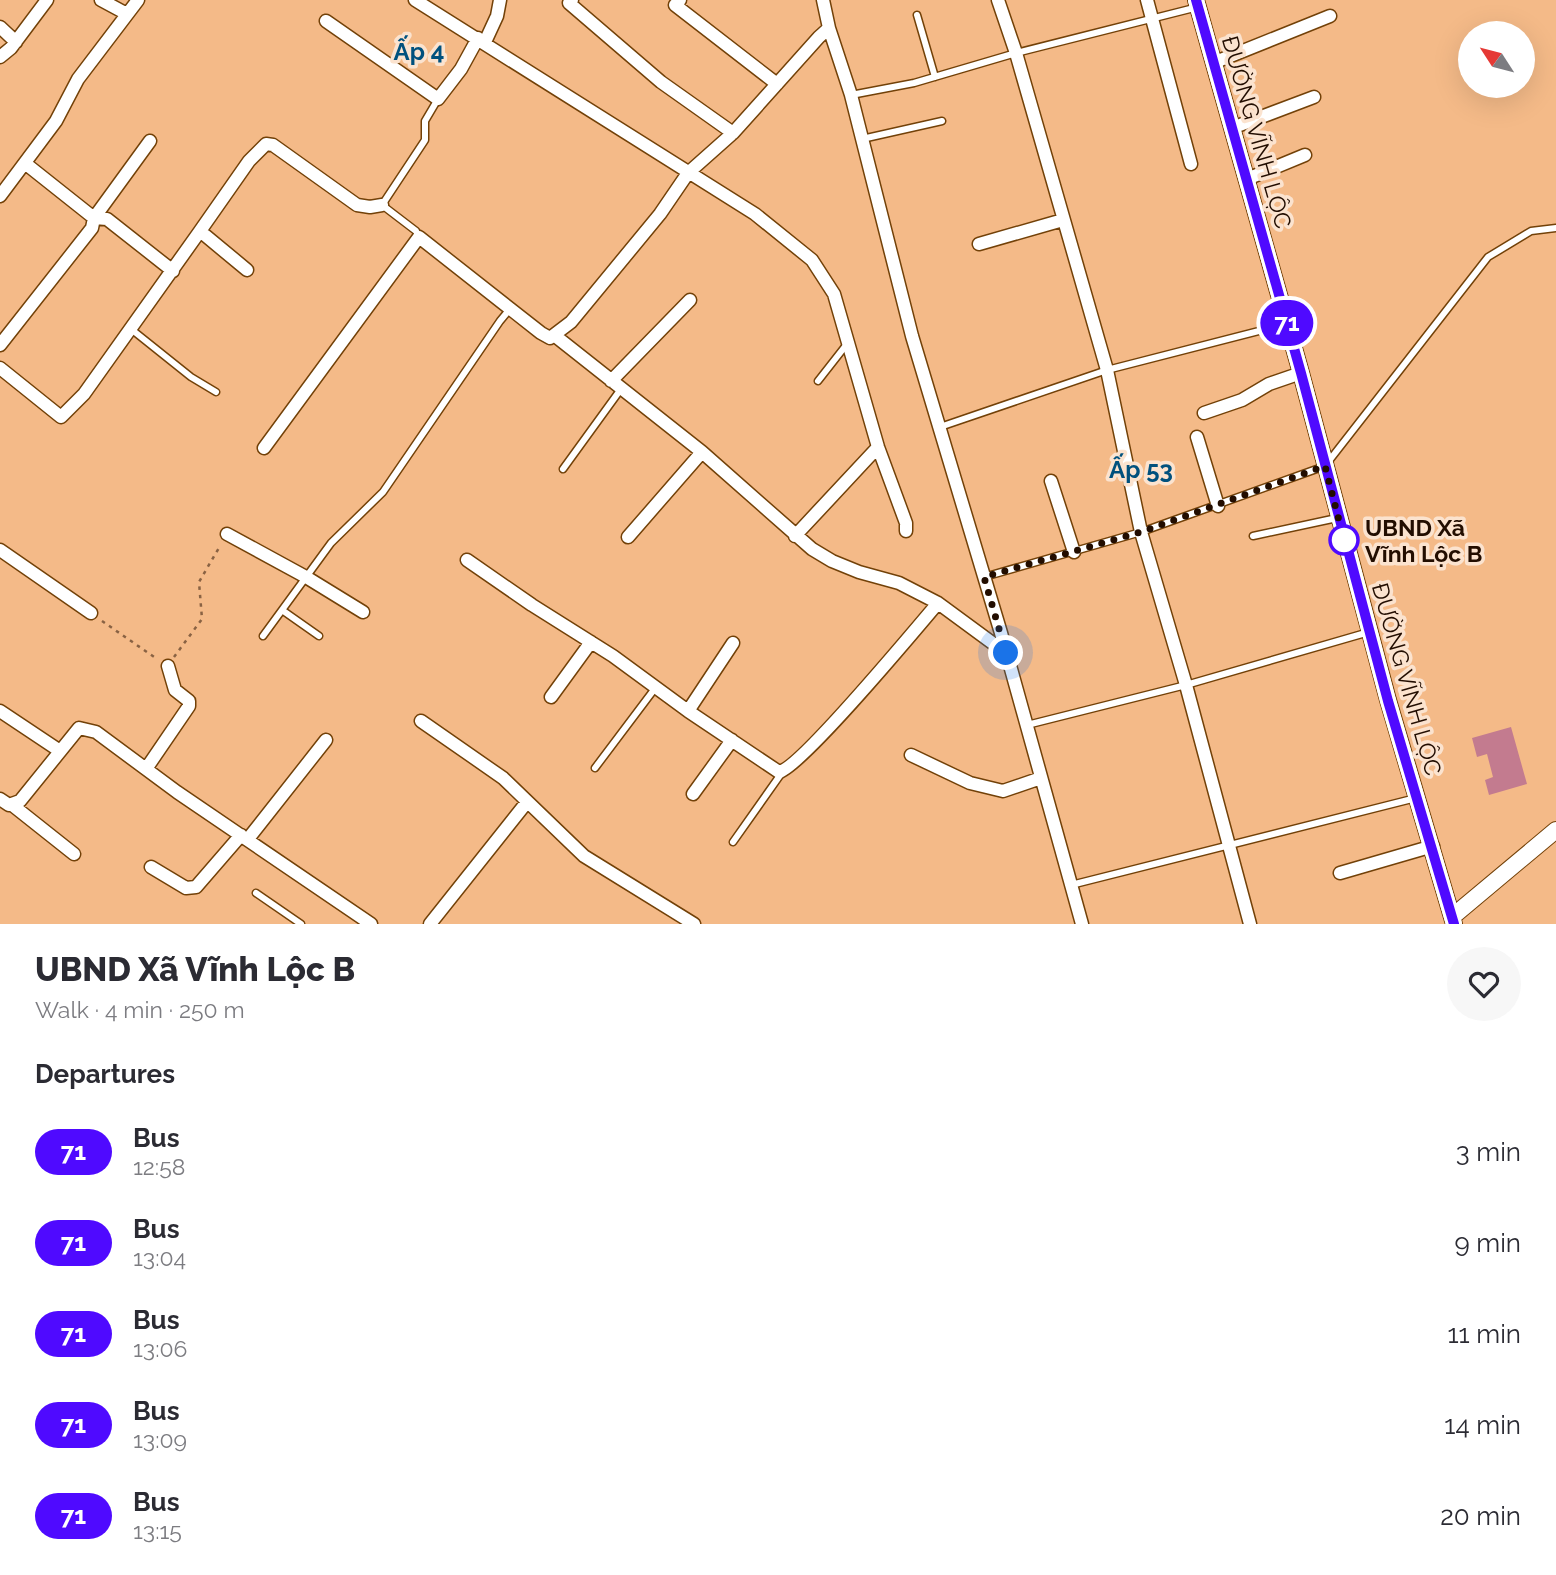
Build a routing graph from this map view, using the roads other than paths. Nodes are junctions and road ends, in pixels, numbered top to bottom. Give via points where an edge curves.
1 (47, 0) edge
2 (101, 0) edge
3 (138, 0) edge
4 (415, 0) edge
5 (500, 0) edge
6 (572, 0) edge
7 (680, 0) edge
8 (823, 0) edge
9 (998, 0) edge
10 (1147, 0) edge
11 (1197, 4) edge
12 (127, 14) junction
13 (916, 15) dead end
14 (1330, 16) dead end
15 (1152, 18) junction
16 (326, 21) dead end
17 (0, 27) edge
18 (829, 29) junction
19 (482, 40) junction
20 (16, 41) junction
21 (1016, 53) junction
22 (0, 57) edge
23 (1213, 63) junction
24 (935, 78) junction
25 (777, 83) junction
26 (851, 95) junction
27 (1314, 97) dead end
28 (438, 99) junction
29 (942, 121) dead end
30 (1232, 128) junction
31 (733, 133) junction
32 (862, 139) junction
33 (149, 141) dead end
34 (1305, 155) dead end
35 (26, 164) junction
36 (1191, 164) dead end
37 (688, 173) junction
38 (1247, 179) junction
39 (0, 196) edge
40 (382, 205) junction
41 (94, 218) junction
42 (1063, 220) junction
43 (1556, 228) edge
44 (200, 232) junction
45 (419, 237) junction
46 (979, 244) dead end
47 (247, 270) dead end
48 (173, 271) junction
49 (690, 300) dead end
50 (511, 308) junction
51 (1287, 323) junction
52 (131, 329) junction
53 (554, 335) junction
54 (848, 343) junction
55 (0, 345) edge
56 (0, 368) edge
57 (1107, 370) junction
58 (1301, 373) junction
59 (818, 381) dead end
60 (616, 385) junction
61 (216, 392) dead end
62 (1204, 413) dead end
63 (940, 427) junction
64 (1196, 437) dead end
65 (878, 447) junction
66 (264, 448) dead end
67 (702, 452) junction
68 (1325, 466) junction
69 (563, 469) dead end
70 (1051, 481) dead end
71 (1218, 506) junction
72 (1338, 518) junction
73 (906, 531) dead end
74 (1141, 532) junction
75 (227, 534) road end
76 (795, 536) junction
77 (1253, 536) dead end
78 (628, 537) dead end
79 (0, 550) edge
80 (1074, 552) junction
81 (467, 560) dead end
82 (306, 577) junction
83 (984, 577) junction
84 (938, 603) junction
85 (282, 610) junction
86 (363, 612) dead end
87 (91, 613) road end
88 (1370, 632) junction
89 (263, 636) dead end
90 (319, 636) dead end
91 (591, 642) junction
92 (733, 643) dead end
93 (1006, 653) junction
94 (168, 666) road end
95 (1186, 685) junction
96 (656, 687) junction
97 (551, 697) dead end
98 (0, 710) edge
99 (688, 711) junction
100 (421, 721) dead end
101 (1027, 725) junction
102 (326, 740) dead end
103 (732, 740) junction
104 (60, 751) junction
105 (911, 755) dead end
106 (595, 768) dead end
107 (146, 769) junction
108 (782, 772) junction
109 (1041, 778) junction
110 (693, 794) dead end
111 (1418, 797) junction
112 (6, 802) edge
113 (527, 803) junction
114 (1556, 830) edge
115 (244, 837) junction
116 (733, 842) dead end
117 (1227, 846) junction
118 (1433, 846) junction
119 (74, 854) dead end
120 (151, 867) dead end
121 (1340, 873) dead end
122 (1072, 886) junction
123 (256, 893) dead end
124 (1453, 920) edge
125 (301, 924) edge
126 (371, 924) edge
127 (429, 924) edge
128 (694, 924) edge
129 (1082, 924) edge
130 (1250, 924) edge

1 - 20 street
2 - 12 street
3 - 12 street
4 - 19 street
5 - 19 street via 497,16
6 - 31 street via 569,3 661,82
7 - 25 street via 676,5
8 - 18 street
9 - 21 street
10 - 15 street
11 - 15 lane
11 - 23 main road, ĐƯỜNG VĨNH LỘC
12 - 35 street via 78,79
13 - 24 lane
14 - 23 street
15 - 21 lane
15 - 36 street
16 - 28 street
17 - 20 street
18 - 25 street
18 - 26 street
19 - 28 street
19 - 37 street
20 - 22 street
21 - 24 lane
21 - 42 street
23 - 30 main road, ĐƯỜNG VĨNH LỘC
24 - 26 lane
25 - 31 street
26 - 32 street
27 - 30 street
28 - 40 lane via 425,121 425,140
29 - 32 lane
30 - 38 main road, ĐƯỜNG VĨNH LỘC
31 - 37 street
32 - 63 street
33 - 41 street
34 - 38 street
35 - 39 street
35 - 41 street
37 - 53 street via 660,214 578,313
37 - 54 street via 755,214 812,260 834,294
38 - 51 main road, ĐƯỜNG VĨNH LỘC
40 - 44 street via 357,205 266,144
40 - 45 lane
41 - 48 street via 107,219
41 - 55 street via 92,228
42 - 46 street
42 - 57 street
43 - 68 lane via 1531,231 1488,257
44 - 47 street
44 - 48 street
45 - 50 street
45 - 66 street
48 - 52 street
49 - 60 street
50 - 53 street via 550,338
50 - 82 lane via 383,492 331,543
51 - 57 lane
51 - 58 main road, ĐƯỜNG VĨNH LỘC
52 - 56 street via 84,394 61,417
52 - 61 lane
53 - 60 street
54 - 59 lane
54 - 65 street
57 - 63 lane
57 - 74 street
58 - 62 street
58 - 68 main road, ĐƯỜNG VĨNH LỘC
60 - 67 street
60 - 69 lane
63 - 83 street
64 - 71 street
65 - 73 street
65 - 76 street
67 - 76 street
67 - 78 street
68 - 71 lane
68 - 72 main road, ĐƯỜNG VĨNH LỘC
70 - 80 street
71 - 74 lane
72 - 77 lane
72 - 88 main road, ĐƯỜNG VĨNH LỘC
74 - 80 lane
74 - 95 street
75 - 82 street
76 - 84 street via 832,561 899,583
79 - 87 street
80 - 83 lane
81 - 91 street
82 - 85 lane
82 - 86 street
83 - 93 street
84 - 93 street
84 - 108 street via 850,704
85 - 89 lane
85 - 90 lane
88 - 95 lane
88 - 111 main road, ĐƯỜNG VĨNH LỘC
91 - 96 street
91 - 97 street
92 - 99 street
93 - 101 street
94 - 107 street via 175,690 189,706
95 - 101 lane
95 - 117 street
96 - 99 street
96 - 106 lane
98 - 104 street
99 - 103 street
100 - 113 street via 503,779
101 - 109 street
102 - 115 street
103 - 108 street
103 - 110 street
104 - 107 street via 79,728 96,732
104 - 112 street via 20,801
105 - 109 street via 970,783 1003,791
107 - 115 street
108 - 116 lane
109 - 122 street
111 - 117 lane
111 - 118 main road, ĐƯỜNG VĨNH LỘC
112 - 119 street
113 - 127 street
113 - 128 street via 584,856
114 - 124 main road
115 - 120 street via 196,887 186,888
115 - 126 street
117 - 122 lane
117 - 130 street
118 - 121 street
118 - 124 main road, ĐƯỜNG VĨNH LỘC
122 - 129 street
123 - 125 lane

